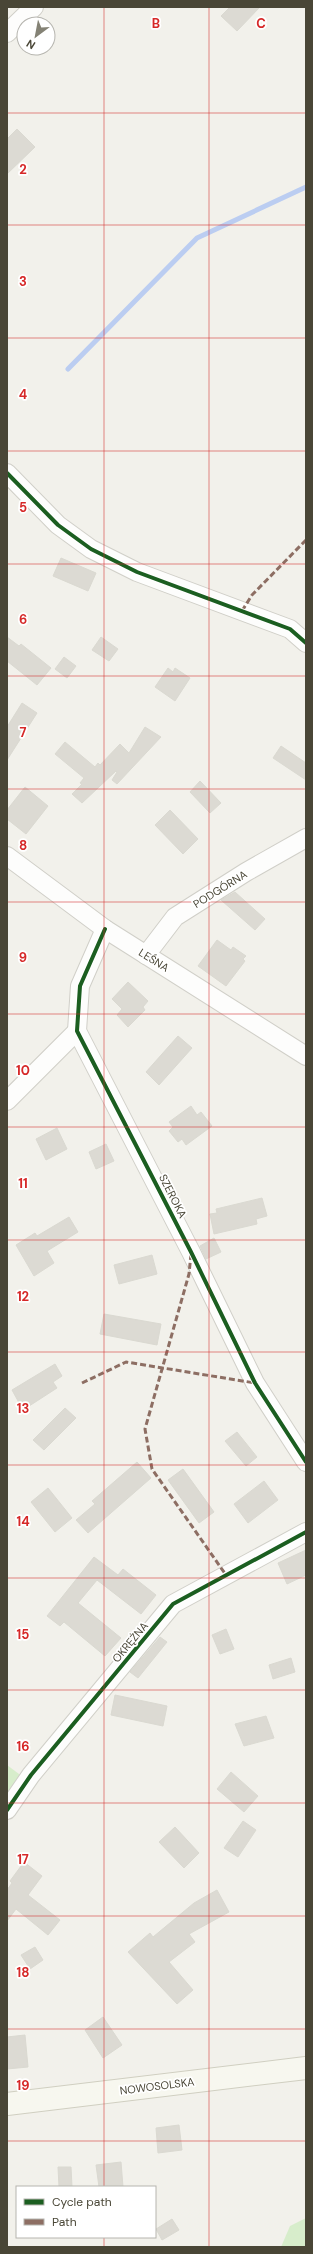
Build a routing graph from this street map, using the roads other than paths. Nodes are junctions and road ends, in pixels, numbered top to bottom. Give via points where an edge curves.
1 (34, 7) edge
2 (8, 31) edge
3 (7, 474) edge
4 (306, 643) edge
5 (306, 838) edge
6 (7, 856) edge
7 (105, 929) junction
8 (146, 955) junction
9 (77, 1031) junction
10 (306, 1056) edge
11 (7, 1102) edge
12 (306, 1462) edge
13 (306, 1532) edge
14 (7, 1810) edge
15 (306, 2068) edge
16 (7, 2104) edge

1 - 2 street
3 - 4 street via 58,525 91,550 137,572 290,629
5 - 8 street, PODGÓRNA via 175,917
6 - 7 street, LEŚNA
7 - 8 street, LEŚNA
7 - 9 street via 80,986
8 - 10 street, LEŚNA
9 - 11 street
9 - 12 street, SZEROKA via 255,1382
13 - 14 street, OKRĘŻNA via 173,1604 31,1775
15 - 16 main road, NOWOSOLSKA

